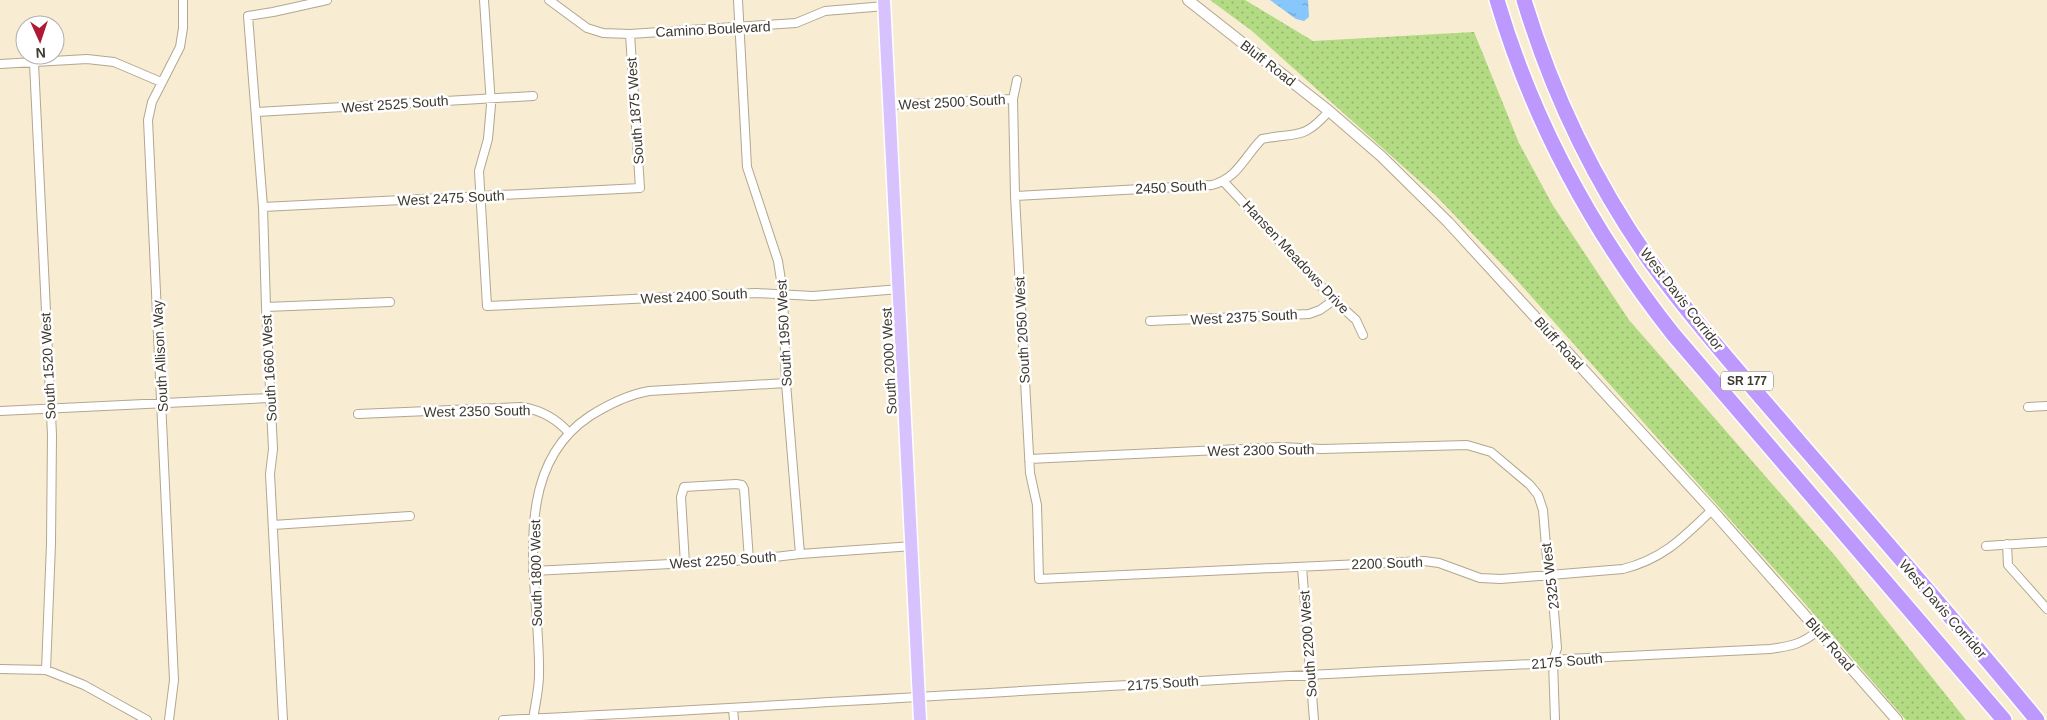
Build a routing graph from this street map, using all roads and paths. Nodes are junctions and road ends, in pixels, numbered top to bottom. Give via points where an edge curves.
1 (183, 0) edge
2 (327, 0) edge
3 (484, 0) edge
4 (549, 0) edge
5 (738, 0) edge
6 (1188, 0) edge
7 (1497, 0) edge
8 (1524, 0) edge
9 (884, 3) edge
10 (740, 28) junction
11 (630, 34) junction
12 (65, 61) edge
13 (0, 64) edge
14 (15, 64) edge
15 (34, 65) edge
16 (1018, 80) dead end
17 (161, 82) junction
18 (533, 96) dead end
19 (491, 98) junction
20 (1013, 99) junction
21 (890, 105) junction
22 (257, 112) junction
23 (1329, 112) junction
24 (1224, 182) junction
25 (640, 188) joint
26 (1015, 196) junction
27 (480, 197) junction
28 (263, 208) junction
29 (900, 289) junction
30 (783, 293) junction
31 (1334, 300) junction
32 (390, 302) dead end
33 (266, 307) junction
34 (1150, 322) dead end
35 (1363, 336) dead end
36 (786, 383) junction
37 (269, 398) junction
38 (162, 403) junction
39 (2047, 406) edge
40 (2028, 407) dead end
41 (50, 408) junction
42 (0, 411) edge
43 (358, 414) dead end
44 (569, 433) junction
45 (1491, 452) joint
46 (1029, 459) junction
47 (1712, 510) junction
48 (410, 516) dead end
49 (273, 525) junction
50 (2047, 542) edge
51 (2007, 544) junction
52 (913, 546) junction
53 (1986, 546) dead end
54 (800, 554) junction
55 (749, 560) junction
56 (685, 564) junction
57 (1302, 567) junction
58 (533, 571) junction
59 (1551, 574) junction
60 (1039, 579) joint
61 (2047, 609) edge
62 (1819, 630) junction
63 (1553, 661) junction
64 (0, 669) edge
65 (46, 670) junction
66 (1310, 674) junction
67 (919, 698) junction
68 (733, 708) junction
69 (632, 717) edge
70 (533, 719) edge
71 (146, 720) edge
72 (169, 720) edge
73 (283, 720) edge
74 (502, 720) edge
75 (734, 720) edge
76 (920, 720) edge
77 (1314, 720) edge
78 (1555, 720) edge
79 (1897, 720) edge
80 (2004, 720) edge
81 (2037, 720) edge

1 - 17 street, South Allison Way via 180,47
2 - 22 street, South 1660 West via 248,16
3 - 19 street
4 - 11 street, Camino Boulevard via 587,28 603,33
5 - 10 street, South 1950 West
6 - 23 street, Bluff Road
7 - 80 highway, West Davis Corridor / SR 177 via 1527,86 1556,152 1587,210 1636,286
8 - 81 highway, West Davis Corridor / SR 177 via 1553,82 1578,139 1651,262 1704,330
9 - 10 street, Camino Boulevard via 825,11 796,24
9 - 21 main road, South 2000 West
10 - 11 street, Camino Boulevard
10 - 30 street, South 1950 West via 746,167 778,261
11 - 25 street, South 1875 West
12 - 17 street via 114,62
13 - 14 street
15 - 41 street, South 1520 West
16 - 20 street, South 2050 West
17 - 38 street, South Allison Way via 148,120
18 - 19 street, West 2525 South
19 - 22 street, West 2525 South
19 - 27 street via 488,139 479,171
20 - 21 street, West 2500 South
20 - 26 street, South 2050 West
21 - 29 main road, South 2000 West
22 - 28 street, South 1660 West
23 - 24 street, 2450 South via 1308,132 1262,139
23 - 47 street, Bluff Road via 1381,156 1448,222
24 - 26 street, 2450 South
24 - 31 street, Hansen Meadows Drive
25 - 27 street, West 2475 South
26 - 46 street, South 2050 West
27 - 28 street, West 2475 South
27 - 30 street, West 2400 South via 487,306
28 - 33 street, South 1660 West
29 - 30 street, West 2400 South via 813,296
29 - 52 main road, South 2000 West
30 - 36 street, South 1950 West
31 - 34 street, West 2375 South via 1309,314
31 - 35 street, Hansen Meadows Drive via 1356,320
32 - 33 street
33 - 37 street, South 1660 West
36 - 44 street via 636,393 604,407
36 - 54 street, South 1950 West
37 - 38 street
37 - 49 street, South 1660 West
38 - 41 street
38 - 72 street, South Allison Way via 174,680
39 - 40 street
41 - 42 street
41 - 65 street, South 1520 West via 52,544
43 - 44 street, West 2350 South via 522,407 547,415
44 - 58 street, South 1800 West via 543,477 533,528
45 - 46 street, West 2300 South via 1467,444 1322,449 1280,447
45 - 59 street, 2325 West via 1538,495
46 - 60 street, South 2050 West via 1038,505
47 - 59 street, 2200 South via 1680,542 1641,565
47 - 62 street, Bluff Road
48 - 49 street
49 - 73 street, South 1660 West
50 - 51 street
51 - 53 street
51 - 61 street via 2008,565
52 - 54 street, West 2250 South
52 - 67 main road, South 2000 West
54 - 55 street, West 2250 South
55 - 56 street, West 2250 South
55 - 56 street via 744,489 736,484 684,488
56 - 58 street, West 2250 South
57 - 59 street, 2200 South via 1424,561 1480,578
57 - 60 street, 2200 South
57 - 66 street, South 2200 West
58 - 70 street, South 1800 West via 539,672
59 - 63 street, 2325 West via 1557,648
62 - 63 street, 2175 South via 1804,642 1790,647
62 - 79 street, Bluff Road
63 - 66 street, 2175 South
63 - 78 street, 2325 West
64 - 65 street
65 - 71 street via 84,685
66 - 67 street, 2175 South
66 - 77 street, South 2200 West
67 - 68 street, 2175 South
67 - 76 main road, South 2000 West
68 - 69 street, 2175 South
68 - 75 street
69 - 70 street, 2175 South
70 - 74 street, 2175 South

